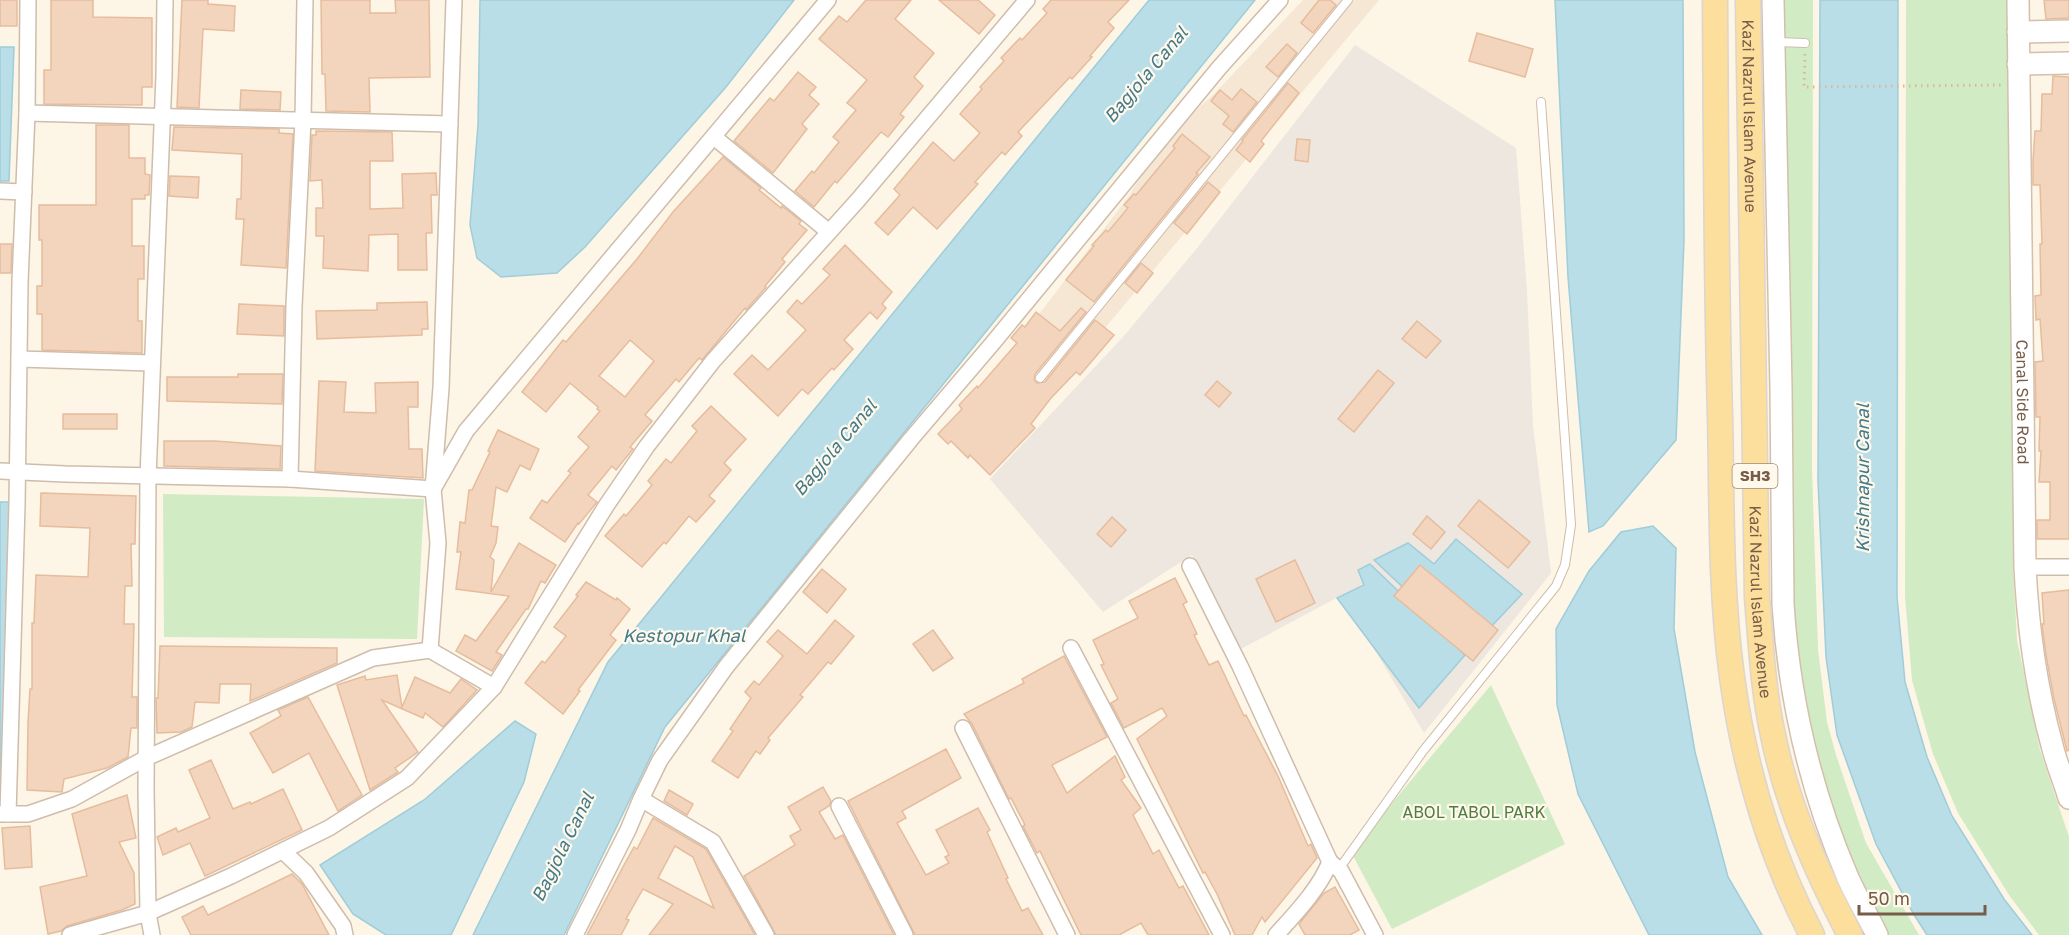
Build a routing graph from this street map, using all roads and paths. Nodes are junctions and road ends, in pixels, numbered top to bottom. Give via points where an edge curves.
1 (28, 0) edge
2 (165, 0) edge
3 (305, 0) edge
4 (454, 0) edge
5 (828, 0) edge
6 (1027, 0) edge
7 (1280, 0) edge
8 (1348, 0) edge
9 (1715, 0) edge
10 (1748, 0) edge
11 (1773, 0) edge
12 (2018, 0) edge
13 (2018, 32) junction
14 (2069, 32) edge
15 (1773, 42) junction
16 (1805, 43) joint
17 (2019, 63) junction
18 (2069, 63) edge
19 (2018, 85) junction
20 (1541, 102) dead end
21 (27, 113) junction
22 (163, 117) junction
23 (303, 120) junction
24 (450, 124) junction
25 (714, 136) junction
26 (0, 191) edge
27 (24, 192) junction
28 (829, 232) junction
29 (19, 359) junction
30 (152, 363) junction
31 (1040, 378) dead end
32 (0, 471) edge
33 (17, 472) junction
34 (148, 477) junction
35 (290, 479) junction
36 (433, 489) junction
37 (1190, 566) dead end
38 (2025, 567) junction
39 (2069, 567) edge
40 (1071, 648) dead end
41 (430, 650) junction
42 (494, 687) junction
43 (963, 728) dead end
44 (146, 758) junction
45 (2069, 798) edge
46 (641, 799) junction
47 (839, 806) dead end
48 (4, 814) edge
49 (283, 850) junction
50 (1334, 865) junction
51 (148, 913) junction
52 (70, 935) edge
53 (152, 935) edge
54 (345, 935) edge
55 (575, 935) edge
56 (766, 935) edge
57 (905, 935) edge
58 (1067, 935) edge
59 (1222, 935) edge
60 (1276, 935) edge
61 (1375, 935) edge
62 (1812, 935) edge
63 (1850, 935) edge
64 (1877, 935) edge

1 - 21 street
2 - 22 street
3 - 23 street
4 - 24 street
5 - 25 street
6 - 28 street
7 - 46 street via 1219,68 726,667 660,760
8 - 31 lane
9 - 62 main road, Kazi Nazrul Islam Avenue / SH3 via 1723,572 1731,675 1747,763 1760,807 1778,860
10 - 63 main road, Kazi Nazrul Islam Avenue / SH3 via 1757,598 1763,673 1773,735 1790,797 1810,851
11 - 15 street
12 - 13 street, Canal Side Road
13 - 14 street
13 - 17 street, Canal Side Road
15 - 16 lane
15 - 64 street via 1785,636 1804,744 1827,826
16 - 19 path via 1804,87
17 - 18 street
17 - 19 street, Canal Side Road
19 - 38 street, Canal Side Road
20 - 50 lane via 1570,525 1565,565 1556,586
21 - 22 street
21 - 27 street
22 - 23 street
22 - 30 street
23 - 24 street
23 - 35 street
24 - 36 street via 441,388
25 - 28 street
25 - 36 street via 465,431
26 - 27 street
27 - 29 street
28 - 42 street via 713,361 647,446
29 - 30 street
29 - 33 street
30 - 34 street
32 - 33 street
33 - 34 street
33 - 48 street
34 - 35 street
34 - 44 street
35 - 36 street
36 - 41 street via 438,543
37 - 50 street
38 - 39 street
38 - 45 street, Canal Side Road via 2036,674 2052,747
40 - 59 street
41 - 42 street
41 - 44 street via 373,658
42 - 49 street via 406,778 329,828
43 - 58 street
44 - 48 street via 72,799 28,814
44 - 51 street
46 - 55 street
46 - 56 street via 713,842
47 - 57 street
49 - 51 street
49 - 54 street via 306,873 343,926
50 - 60 street
50 - 61 street
51 - 52 street
51 - 53 street

